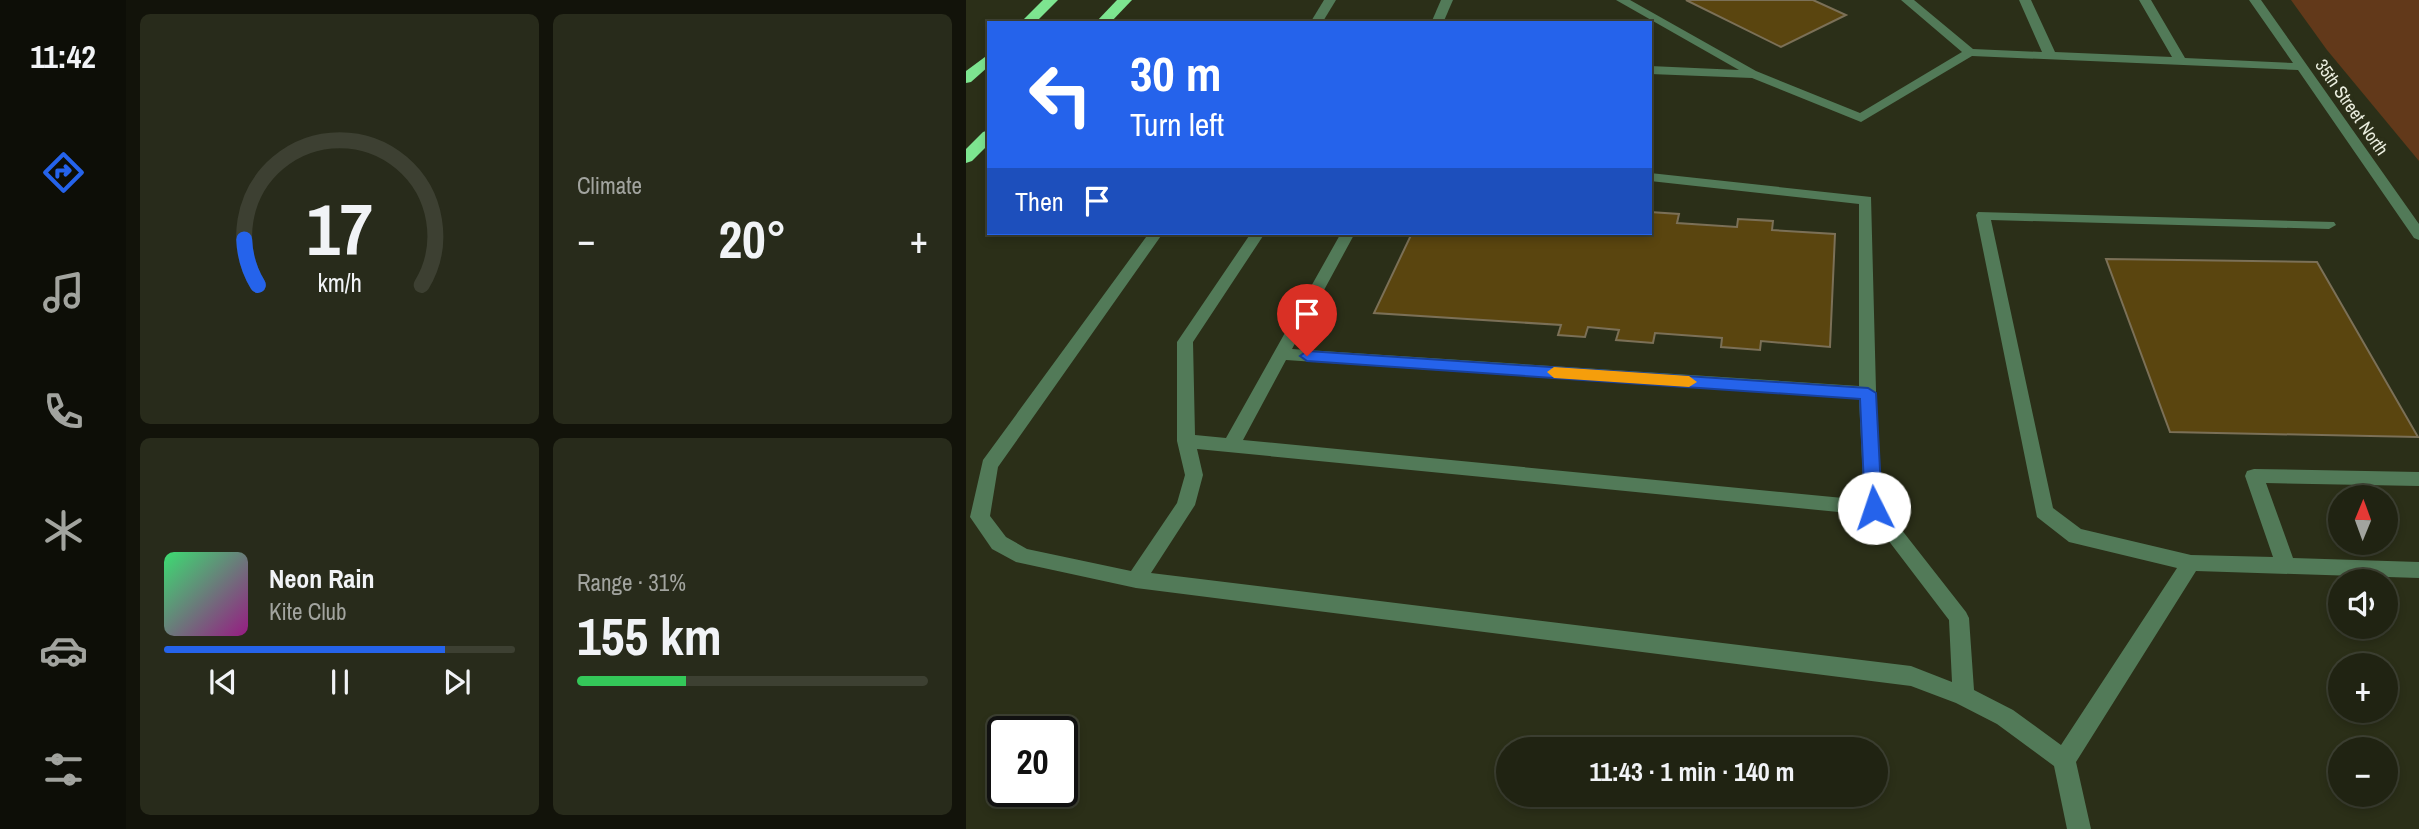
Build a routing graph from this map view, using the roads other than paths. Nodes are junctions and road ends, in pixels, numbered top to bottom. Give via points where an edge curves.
1 (1051, 0) edge
2 (1125, 0) edge
3 (1330, 0) edge
4 (1447, 0) edge
5 (1622, 0) edge
6 (1907, 0) edge
7 (2025, 0) edge
8 (2145, 0) edge
9 (2255, 0) edge
10 (1029, 21) edge
11 (1104, 21) edge
12 (1317, 21) edge
13 (1438, 21) edge
14 (1969, 52) junction
15 (2050, 55) junction
16 (987, 60) edge
17 (2181, 62) junction
18 (2302, 67) junction
19 (1652, 71) edge
20 (1754, 74) junction
21 (966, 79) edge
22 (987, 137) edge
23 (966, 158) edge
24 (1652, 177) edge
25 (2329, 225) dead end
26 (1155, 235) edge
27 (1257, 235) edge
28 (1347, 235) edge
29 (2419, 235) edge
30 (1281, 354) junction
31 (1868, 393) junction
32 (1186, 441) junction
33 (1231, 445) junction
34 (2419, 479) edge
35 (1874, 508) junction
36 (2191, 563) junction
37 (2286, 566) junction
38 (2419, 570) edge
39 (1136, 580) junction
40 (1964, 696) junction
41 (2064, 760) junction
42 (2079, 829) edge

1 - 10 highway
2 - 11 highway
3 - 12 street
4 - 13 street
5 - 20 street
6 - 14 street
7 - 15 street
8 - 17 street
9 - 18 street, 35th Street North
14 - 15 street
14 - 20 street via 1861,118
15 - 17 street
16 - 21 highway
17 - 18 street
18 - 29 street, 35th Street North
19 - 20 street
22 - 23 highway
24 - 31 street via 1866,200
25 - 36 street via 1983,215 2044,512 2076,537
26 - 39 street via 989,465 980,517 999,543 1023,556
27 - 32 street via 1185,342
28 - 30 street
30 - 31 street
30 - 33 street
31 - 35 street
32 - 33 street
32 - 39 street via 1194,475 1186,505
33 - 35 street
34 - 37 street via 2254,476
35 - 40 street via 1959,618
36 - 37 street
36 - 41 street
37 - 38 street
39 - 40 street via 1911,676
40 - 41 street via 2005,717
41 - 42 street

